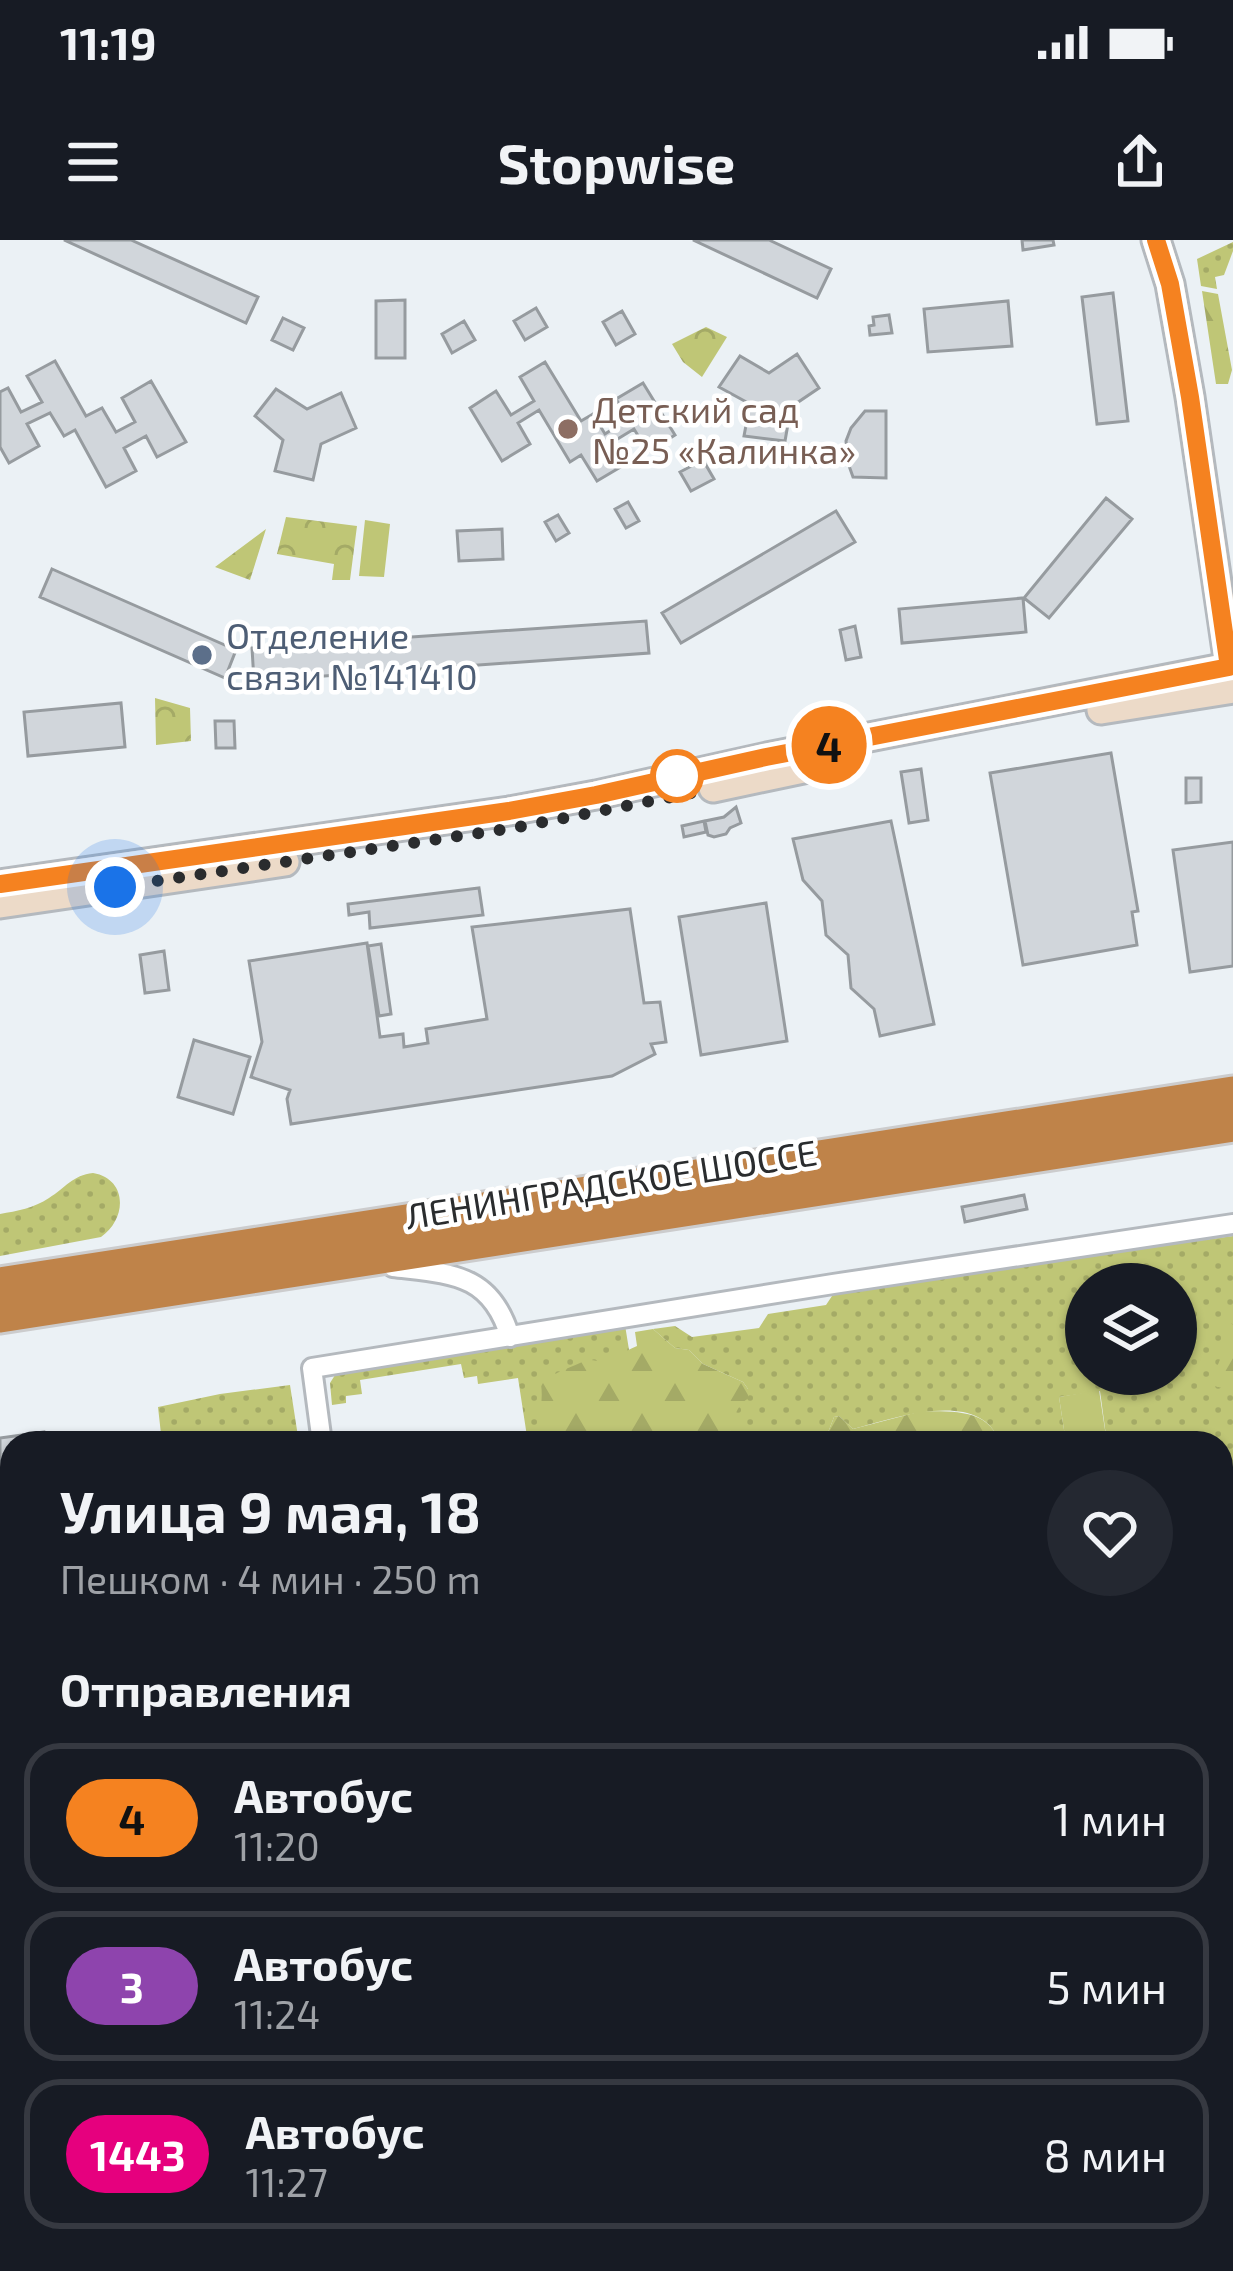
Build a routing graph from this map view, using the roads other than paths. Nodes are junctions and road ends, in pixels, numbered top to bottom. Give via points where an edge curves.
1 (1156, 240) edge
2 (1232, 678) edge
3 (0, 884) edge
4 (0, 904) edge
5 (1233, 1094) edge
6 (1233, 1125) edge
7 (1233, 1224) edge
8 (358, 1262) junction
9 (0, 1284) edge
10 (0, 1316) edge
11 (510, 1337) junction
12 (320, 1431) edge

1 - 2 main road via 1193,414
2 - 3 main road via 766,757 509,811
2 - 4 main road via 513,828
5 - 9 highway, ЛЕНИНГРАДСКОЕ ШОССЕ
6 - 8 highway, ЛЕНИНГРАДСКОЕ ШОССЕ
7 - 11 street
8 - 10 highway, ЛЕНИНГРАДСКОЕ ШОССЕ
8 - 11 street via 474,1283 498,1305
11 - 12 street via 312,1368

